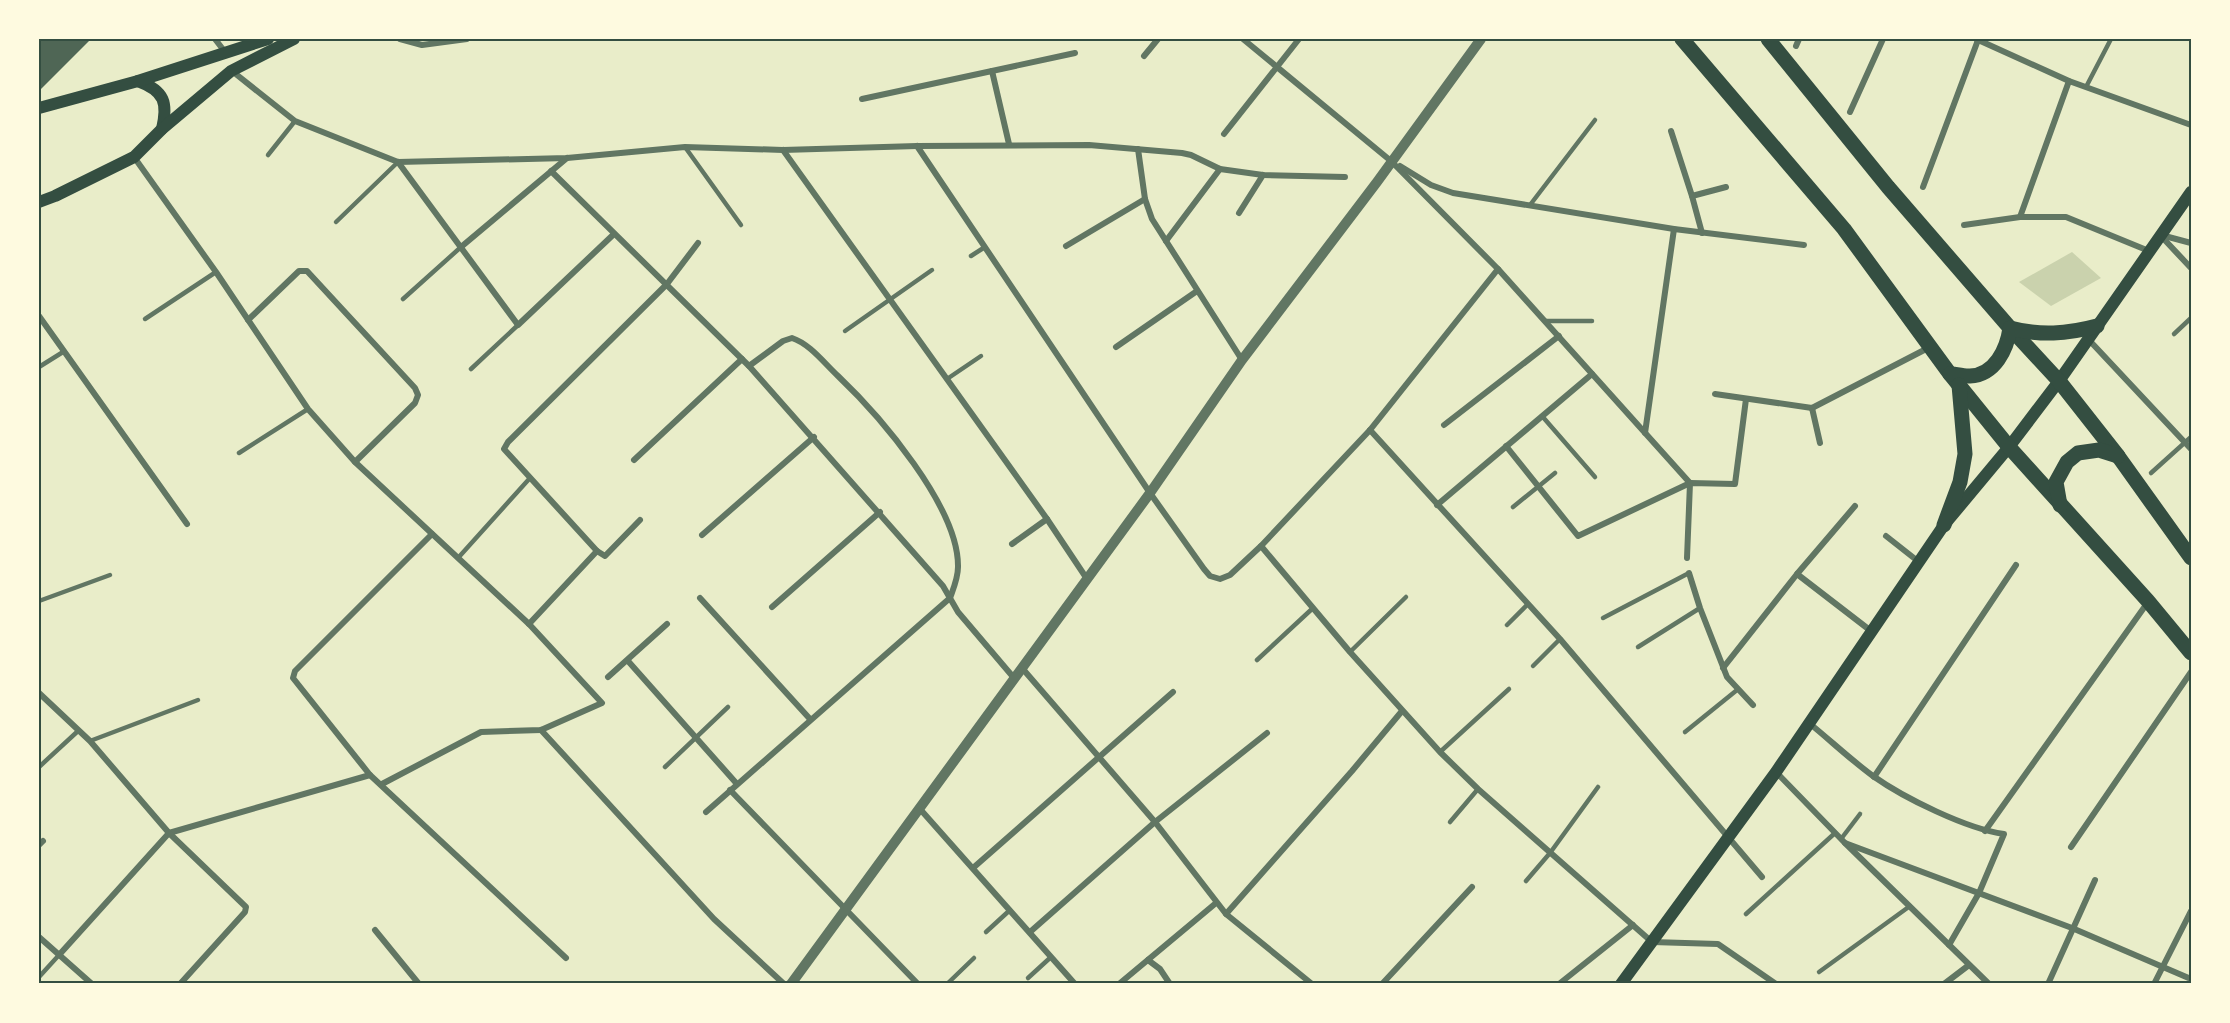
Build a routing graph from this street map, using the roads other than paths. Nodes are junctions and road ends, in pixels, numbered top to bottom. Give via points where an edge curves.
1 (215, 39) edge
2 (268, 39) edge
3 (294, 39) edge
4 (400, 39) edge
5 (467, 39) edge
6 (1158, 39) edge
7 (1243, 39) edge
8 (1299, 39) edge
9 (1481, 39) edge
10 (1682, 39) edge
11 (1768, 39) edge
12 (1883, 39) edge
13 (1978, 39) edge
14 (2111, 39) edge
15 (225, 52) junction
16 (1075, 53) dead end
17 (1144, 56) dead end
18 (1278, 67) junction
19 (231, 71) junction
20 (992, 71) junction
21 (138, 81) junction
22 (2069, 81) junction
23 (2086, 87) junction
24 (862, 99) dead end
25 (39, 108) edge
26 (1850, 112) dead end
27 (1595, 120) dead end
28 (295, 121) junction
29 (2191, 125) edge
30 (162, 129) junction
31 (1671, 131) dead end
32 (1224, 134) dead end
33 (1009, 144) junction
34 (917, 146) junction
35 (685, 147) junction
36 (1138, 149) junction
37 (783, 150) junction
38 (268, 155) dead end
39 (134, 157) junction
40 (567, 158) junction
41 (1391, 161) junction
42 (398, 162) junction
43 (1220, 169) junction
44 (551, 171) junction
45 (1263, 175) junction
46 (1345, 177) dead end
47 (1726, 187) dead end
48 (1923, 187) dead end
49 (2191, 192) edge
50 (1692, 196) junction
51 (1145, 199) junction
52 (39, 202) edge
53 (1530, 205) junction
54 (1239, 213) dead end
55 (2020, 217) junction
56 (336, 222) dead end
57 (741, 225) dead end
58 (1964, 225) dead end
59 (1674, 229) junction
60 (1702, 233) junction
61 (614, 234) junction
62 (2161, 235) junction
63 (1166, 241) junction
64 (698, 243) dead end
65 (2191, 243) edge
66 (1804, 245) dead end
67 (1066, 246) dead end
68 (460, 247) junction
69 (985, 247) junction
70 (2149, 251) junction
71 (971, 256) dead end
72 (2191, 268) edge
73 (1498, 269) junction
74 (932, 270) dead end
75 (216, 273) junction
76 (667, 284) junction
77 (1197, 291) junction
78 (403, 299) dead end
79 (891, 300) junction
80 (39, 316) edge
81 (2191, 318) edge
82 (145, 319) dead end
83 (248, 320) junction
84 (1545, 321) junction
85 (1592, 321) dead end
86 (518, 325) junction
87 (2010, 328) junction
88 (845, 332) dead end
89 (2093, 333) junction
90 (2174, 334) dead end
91 (1559, 336) junction
92 (1116, 346) dead end
93 (1930, 346) junction
94 (63, 352) junction
95 (981, 356) dead end
96 (742, 359) junction
97 (1242, 360) junction
98 (749, 366) junction
99 (39, 367) edge
100 (471, 369) dead end
101 (1592, 374) junction
102 (947, 379) junction
103 (1955, 379) junction
104 (2059, 381) junction
105 (1715, 394) dead end
106 (1746, 399) junction
107 (1812, 408) junction
108 (308, 409) junction
109 (1542, 416) junction
110 (1444, 425) dead end
111 (1370, 430) junction
112 (1645, 433) junction
113 (814, 437) junction
114 (2191, 437) edge
115 (2185, 442) junction
116 (1820, 443) dead end
117 (1506, 446) junction
118 (2009, 447) junction
119 (2191, 449) edge
120 (239, 453) dead end
121 (2118, 456) junction
122 (634, 460) dead end
123 (355, 462) junction
124 (1555, 473) dead end
125 (2151, 473) dead end
126 (1594, 477) dead end
127 (530, 478) junction
128 (1690, 483) junction
129 (1538, 486) junction
130 (1150, 493) junction
131 (1437, 505) junction
132 (1855, 506) dead end
133 (2060, 506) junction
134 (1513, 507) dead end
135 (880, 512) junction
136 (1047, 519) junction
137 (640, 520) dead end
138 (187, 525) dead end
139 (1944, 525) junction
140 (432, 534) junction
141 (702, 535) dead end
142 (1886, 536) dead end
143 (1012, 544) dead end
144 (1261, 546) junction
145 (597, 551) junction
146 (458, 558) junction
147 (1687, 558) dead end
148 (2191, 558) edge
149 (1919, 562) junction
150 (2016, 565) dead end
151 (1689, 573) joint
152 (1797, 574) junction
153 (110, 575) dead end
154 (1087, 579) junction
155 (1406, 597) dead end
156 (700, 598) dead end
157 (950, 598) junction
158 (2148, 601) junction
159 (39, 602) edge
160 (1528, 604) junction
161 (772, 607) dead end
162 (1313, 608) junction
163 (1700, 609) junction
164 (1603, 618) dead end
165 (529, 624) junction
166 (667, 624) dead end
167 (1507, 625) dead end
168 (1871, 631) junction
169 (1560, 639) junction
170 (1638, 647) dead end
171 (1350, 652) junction
172 (2191, 653) edge
173 (1257, 660) dead end
174 (628, 661) junction
175 (1533, 666) dead end
176 (1022, 668) junction
177 (1723, 668) junction
178 (2191, 672) edge
179 (608, 677) dead end
180 (1014, 678) junction
181 (1509, 689) dead end
182 (1737, 690) junction
183 (1173, 692) dead end
184 (39, 693) edge
185 (198, 700) dead end
186 (1753, 705) dead end
187 (728, 707) dead end
188 (1402, 711) junction
189 (810, 719) junction
190 (1809, 723) junction
191 (542, 730) junction
192 (78, 731) junction
193 (1685, 732) dead end
194 (1267, 733) dead end
195 (696, 739) junction
196 (90, 741) junction
197 (1440, 752) junction
198 (1101, 757) junction
199 (39, 767) edge
200 (664, 767) dead end
201 (1776, 772) junction
202 (370, 775) junction
203 (1874, 777) junction
204 (382, 784) junction
205 (737, 784) junction
206 (1598, 787) dead end
207 (1478, 789) junction
208 (730, 790) junction
209 (920, 808) junction
210 (706, 812) dead end
211 (1860, 814) dead end
212 (1155, 822) junction
213 (1450, 822) dead end
214 (1985, 831) junction
215 (1836, 832) junction
216 (168, 833) junction
217 (1728, 837) junction
218 (1843, 841) junction
219 (2071, 847) dead end
220 (1550, 853) junction
221 (973, 868) junction
222 (1762, 877) dead end
223 (2095, 880) dead end
224 (1526, 881) dead end
225 (1472, 887) dead end
226 (1979, 893) junction
227 (1216, 903) junction
228 (1910, 906) junction
229 (846, 908) junction
230 (1010, 910) junction
231 (2191, 911) edge
232 (1226, 914) junction
233 (1746, 914) dead end
234 (1633, 925) junction
235 (2072, 928) junction
236 (375, 930) dead end
237 (986, 932) dead end
238 (1030, 932) junction
239 (39, 938) edge
240 (1652, 942) junction
241 (1949, 945) junction
242 (59, 955) junction
243 (1051, 957) junction
244 (566, 958) dead end
245 (974, 958) dead end
246 (1148, 960) junction
247 (1970, 965) junction
248 (2162, 967) junction
249 (1820, 972) dead end
250 (39, 977) edge
251 (1766, 977) junction
252 (1028, 978) dead end
253 (2191, 980) edge
254 (92, 984) edge
255 (180, 984) edge
256 (419, 984) edge
257 (784, 984) edge
258 (791, 984) edge
259 (918, 984) edge
260 (947, 984) edge
261 (1075, 984) edge
262 (1119, 984) edge
263 (1170, 984) edge
264 (1312, 984) edge
265 (1382, 984) edge
266 (1558, 984) edge
267 (1621, 984) edge
268 (1761, 984) edge
269 (1776, 984) edge
270 (1944, 984) edge
271 (1989, 984) edge
272 (2048, 984) edge
273 (2154, 984) edge

1 - 15 street
2 - 15 main road
3 - 19 main road
4 - 5 street via 422,45
6 - 17 street
7 - 18 street
8 - 18 street
9 - 41 street
10 - 93 main road via 1844,230
11 - 87 main road via 1888,187
12 - 26 street
13 - 22 street
13 - 48 street
14 - 23 lane
15 - 21 main road
16 - 20 street
18 - 32 street
18 - 41 street
19 - 28 street
19 - 30 main road
20 - 24 street
20 - 33 street
21 - 25 main road
21 - 30 main road via 163,97 166,112
22 - 23 street
22 - 55 street
23 - 29 street
27 - 53 lane
28 - 38 lane
28 - 42 street
30 - 39 main road
31 - 50 street
33 - 34 street
33 - 36 street
34 - 37 street
34 - 69 street
35 - 37 street
35 - 40 street
35 - 57 lane
36 - 43 street via 1191,155
36 - 51 street
37 - 79 street
39 - 52 main road
39 - 75 street
40 - 42 street
40 - 44 street
41 - 53 street via 1431,185 1454,193
41 - 73 street
41 - 97 street
42 - 56 lane
42 - 68 street
43 - 45 street
43 - 63 street
44 - 61 street
44 - 68 street
45 - 46 street
45 - 54 street
47 - 50 street
49 - 62 main road
50 - 60 street
51 - 63 street
51 - 67 street
53 - 59 street
55 - 58 street
55 - 70 street via 2066,217
59 - 60 street
59 - 112 street
60 - 66 street
61 - 76 street
61 - 86 street
62 - 65 street
62 - 70 main road
62 - 72 street
63 - 77 street
64 - 76 street
68 - 78 lane
68 - 86 street
69 - 71 lane
69 - 130 street
70 - 89 main road
73 - 84 street
73 - 111 street
74 - 79 lane
75 - 82 lane
75 - 83 street
76 - 96 street
76 - 127 street via 508,442 506,454
77 - 92 street
77 - 97 street
79 - 88 lane
79 - 102 street
80 - 94 street
81 - 90 lane
83 - 108 street
83 - 123 street via 299,271 308,271 415,387 415,404
84 - 85 lane
84 - 91 street
86 - 100 lane
87 - 89 main road via 2028,333
87 - 103 main road via 2008,342 1994,365
87 - 104 main road
89 - 104 main road
89 - 115 street
91 - 101 street
91 - 110 street
93 - 103 main road
93 - 107 street
94 - 99 lane
94 - 138 street
95 - 102 lane
96 - 98 street
96 - 122 street
97 - 130 street
98 - 113 street
98 - 157 street via 792,338 806,345 863,400 919,471 950,529 958,566
101 - 109 street
101 - 112 street
102 - 136 street
103 - 118 main road
103 - 139 main road via 1965,454 1960,482
104 - 118 main road
104 - 121 main road
105 - 106 street
106 - 107 street
106 - 128 street via 1735,484
107 - 116 street
108 - 120 lane
108 - 123 street
109 - 117 street
109 - 126 lane
111 - 131 street
111 - 144 street
112 - 128 street
113 - 135 street
113 - 141 street
114 - 115 lane
115 - 119 street
115 - 125 lane
117 - 129 street
117 - 131 street
118 - 133 main road
118 - 139 main road
121 - 133 main road via 2099,450 2078,453 2067,462 2056,482
121 - 148 main road
123 - 140 street
124 - 129 lane
127 - 145 street
127 - 146 lane
128 - 129 street via 1578,536
128 - 147 street
129 - 134 lane
130 - 144 street via 1210,576 1220,579 1230,575
130 - 154 street
131 - 160 street
132 - 152 street
133 - 158 main road
135 - 157 street
135 - 161 street
136 - 143 street
136 - 154 street
137 - 145 street via 605,556
139 - 149 main road
140 - 146 street
140 - 202 street via 293,674
142 - 149 street
144 - 162 street
145 - 165 street
146 - 165 street
149 - 168 main road
150 - 203 street
151 - 163 street
151 - 164 lane
152 - 168 street
152 - 177 street
153 - 159 lane
154 - 176 street
155 - 171 lane
156 - 189 street
157 - 180 street
157 - 189 street
158 - 172 main road
158 - 214 street
160 - 167 lane
160 - 169 street
162 - 171 street
162 - 173 lane
163 - 170 lane
163 - 177 street
165 - 191 street via 602,703
166 - 174 street
168 - 190 main road
169 - 175 lane
169 - 217 street
171 - 188 street
174 - 179 street
174 - 195 street
176 - 180 street
176 - 198 street
177 - 182 street
178 - 219 street
180 - 209 street
181 - 197 lane
182 - 186 street
182 - 193 lane
183 - 198 street
184 - 192 street
185 - 196 lane
187 - 195 lane
188 - 197 street
188 - 232 street
189 - 205 street
190 - 201 main road
190 - 203 street
191 - 204 street via 481,732
191 - 257 street via 714,919
192 - 196 street
192 - 199 lane
194 - 212 street
195 - 200 lane
195 - 205 street
196 - 216 street
197 - 207 street
198 - 212 street
198 - 221 street
201 - 215 street
201 - 217 main road
202 - 204 street
202 - 216 street
203 - 214 street via 1932,809
204 - 244 street
205 - 208 street
206 - 220 lane
207 - 213 lane
207 - 220 street
208 - 210 street
208 - 229 street
209 - 221 street
209 - 229 street
211 - 218 lane
212 - 227 street
212 - 238 street
214 - 226 street via 2004,834
215 - 218 street
215 - 233 lane
216 - 242 street
216 - 255 street via 246,907
217 - 222 street
217 - 240 main road
218 - 226 street
218 - 228 street
220 - 224 lane
220 - 234 street
221 - 230 street
223 - 235 street
225 - 265 street
226 - 235 street
226 - 241 street
227 - 232 street
227 - 246 street
228 - 241 street
228 - 249 lane
229 - 258 street
229 - 259 street
230 - 237 lane
230 - 238 street
231 - 248 street
232 - 264 street
234 - 240 street
234 - 266 street
235 - 248 street
235 - 272 street
236 - 256 street
238 - 243 street
239 - 242 street
240 - 251 street via 1718,944
240 - 267 main road
241 - 247 street
242 - 250 lane
242 - 254 street
243 - 252 lane
243 - 261 street
245 - 260 lane
246 - 262 street
246 - 263 street
247 - 270 street
247 - 271 street
248 - 253 street
248 - 273 street
251 - 268 lane
251 - 269 street

